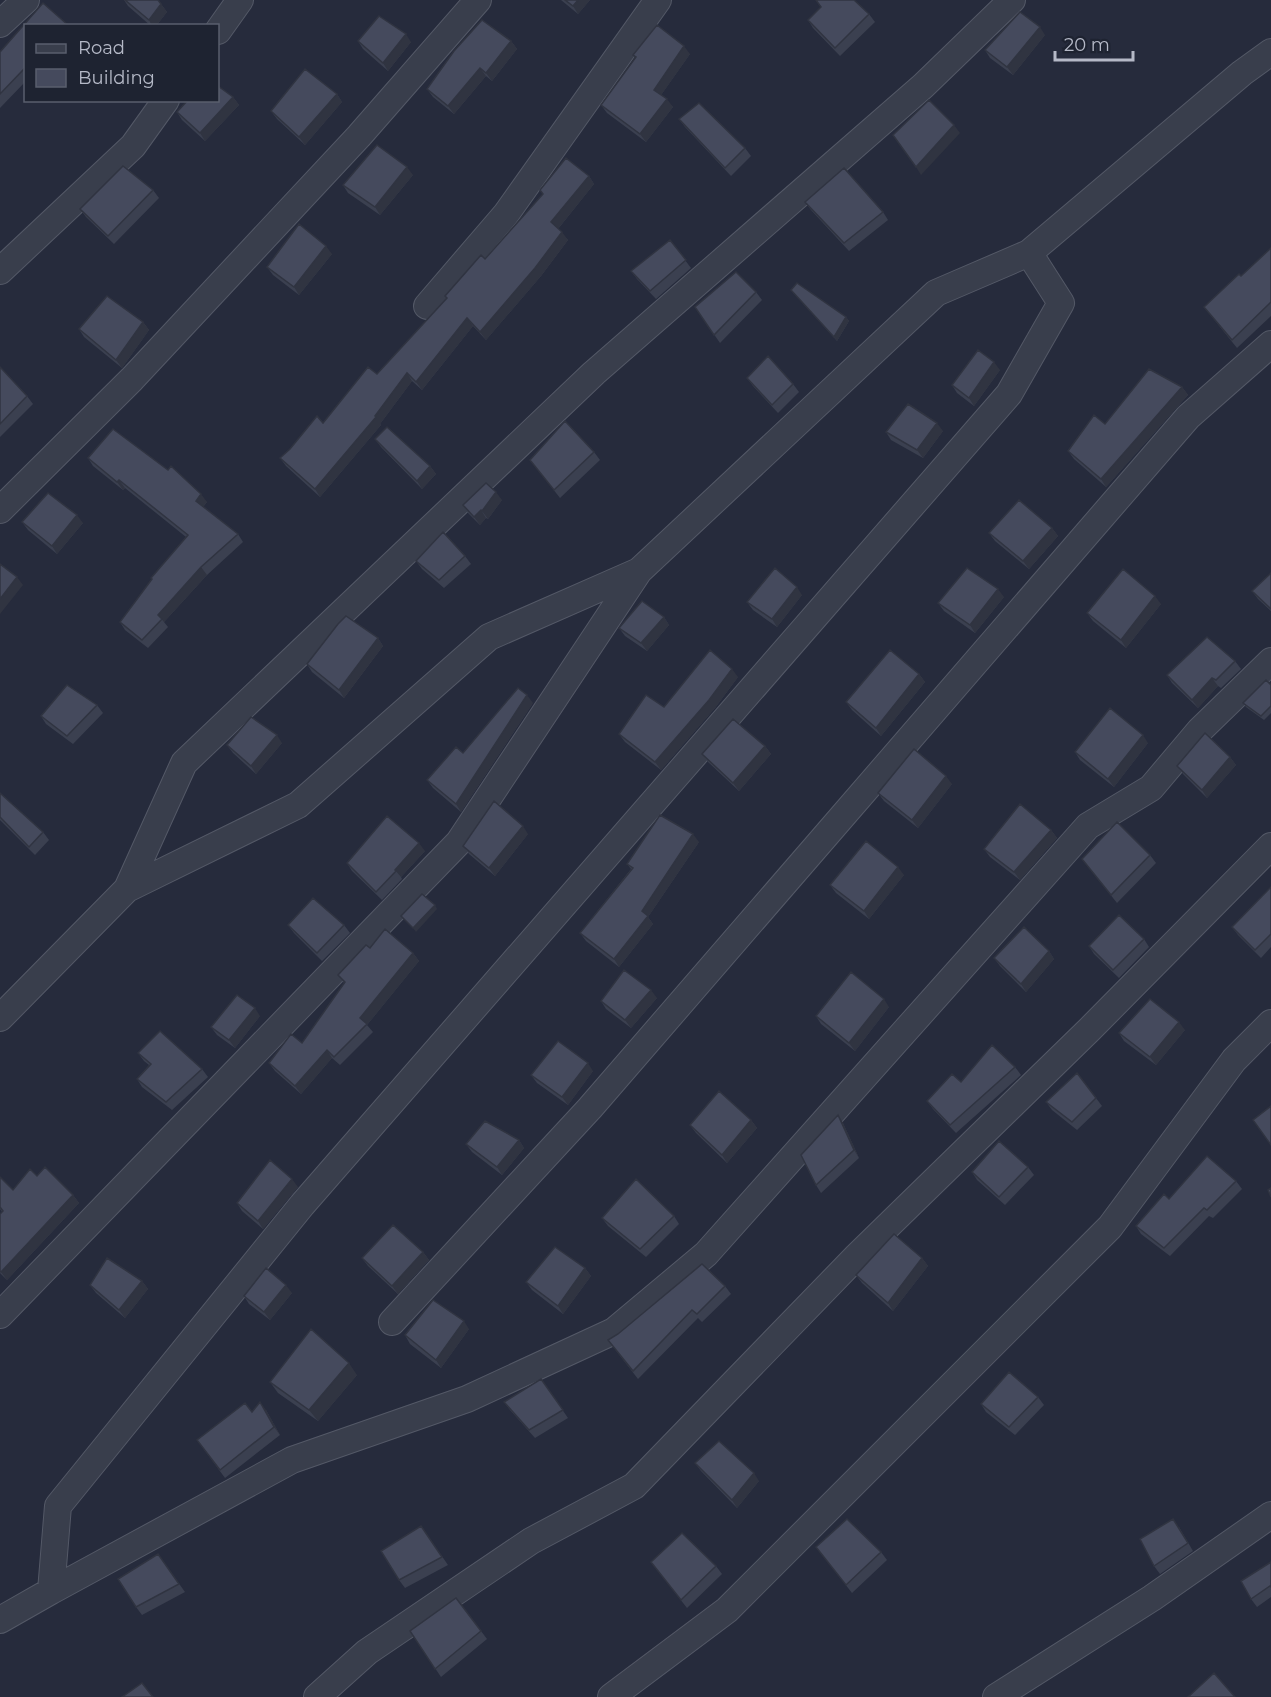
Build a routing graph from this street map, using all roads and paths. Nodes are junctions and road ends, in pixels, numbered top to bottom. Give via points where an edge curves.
1 (26, 0) edge
2 (240, 0) edge
3 (478, 0) edge
4 (658, 0) edge
5 (1012, 0) edge
6 (0, 24) edge
7 (219, 30) edge
8 (1271, 52) edge
9 (165, 102) edge
10 (1029, 253) junction
11 (0, 271) edge
12 (427, 306) dead end
13 (1271, 344) edge
14 (0, 510) edge
15 (639, 571) junction
16 (1271, 662) edge
17 (1271, 846) edge
18 (127, 889) junction
19 (0, 1018) edge
20 (1271, 1023) edge
21 (0, 1315) edge
22 (392, 1322) dead end
23 (1271, 1515) edge
24 (51, 1591) junction
25 (0, 1620) edge
26 (318, 1697) edge
27 (611, 1697) edge
28 (996, 1697) edge

1 - 6 street
2 - 7 street
3 - 14 street via 359,136 132,379
4 - 12 street via 506,214
5 - 18 street via 923,86 594,372 184,764
8 - 10 street
9 - 11 street via 133,146
10 - 15 street via 936,293
10 - 24 street via 1061,303 1009,394 302,1205 58,1506
13 - 22 street via 1188,417 591,1108
15 - 18 street via 489,638 298,805
15 - 21 street via 459,842
16 - 24 street via 1200,730 1151,788 1088,826 706,1254 614,1331 467,1399 292,1460
17 - 26 street via 857,1256 634,1486 531,1541 367,1652
18 - 19 street
20 - 27 street via 1234,1060 1110,1227 728,1610
23 - 28 street via 1152,1598
24 - 25 street

